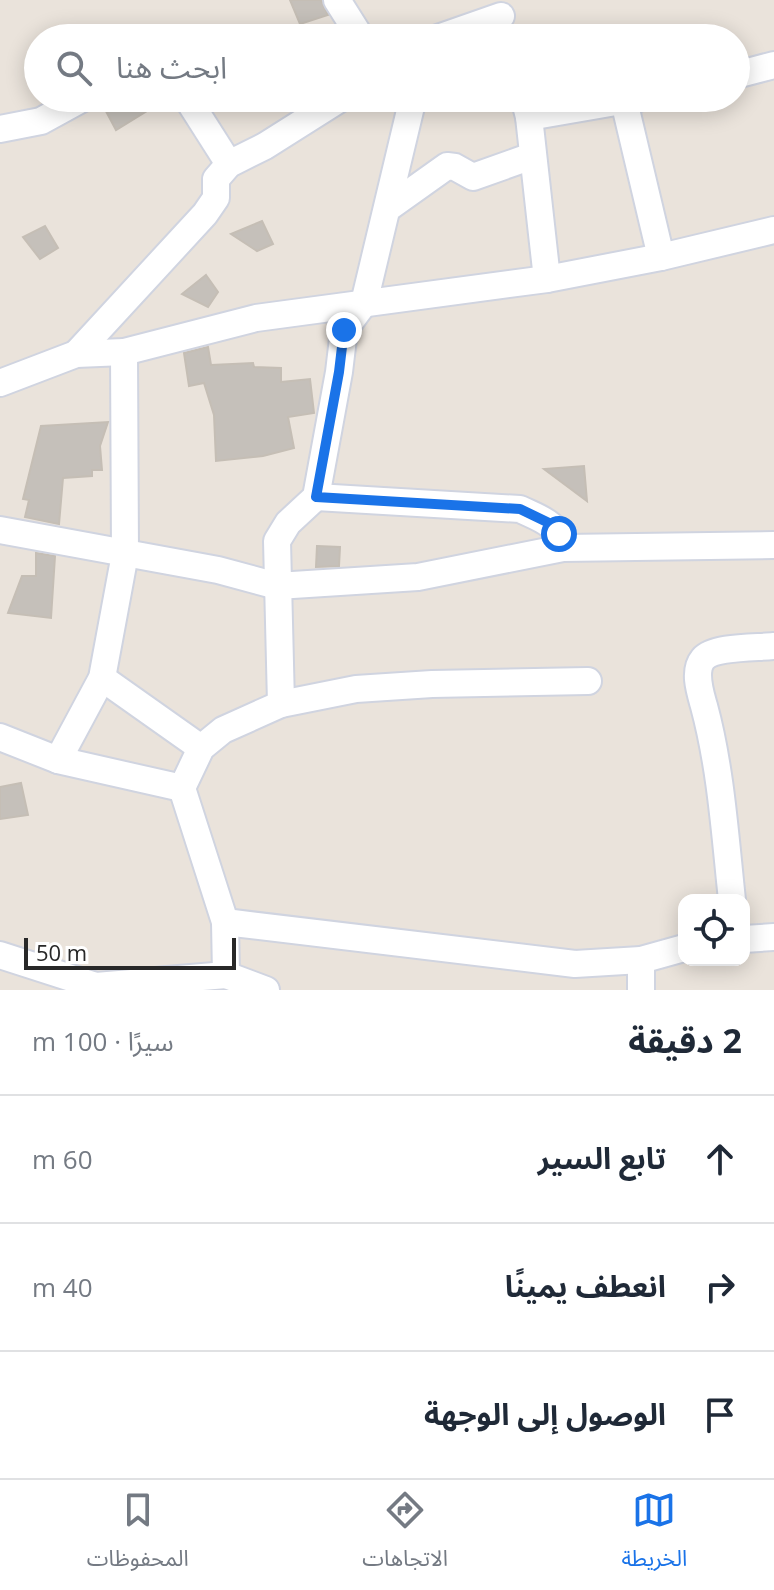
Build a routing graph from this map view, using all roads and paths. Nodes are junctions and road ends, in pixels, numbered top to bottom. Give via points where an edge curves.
1 (337, 0) edge
2 (352, 24) edge
3 (774, 65) edge
4 (750, 71) edge
5 (57, 112) edge
6 (196, 112) edge
7 (319, 112) edge
8 (410, 112) edge
9 (528, 112) edge
10 (634, 112) edge
11 (0, 129) edge
12 (532, 156) junction
13 (229, 164) junction
14 (388, 208) junction
15 (774, 230) edge
16 (661, 257) junction
17 (547, 279) junction
18 (364, 303) junction
19 (124, 352) junction
20 (76, 354) junction
21 (0, 383) edge
22 (316, 497) junction
23 (0, 530) edge
24 (774, 545) edge
25 (563, 548) junction
26 (125, 554) junction
27 (277, 586) junction
28 (774, 646) edge
29 (102, 678) junction
30 (588, 681) dead end
31 (281, 704) junction
32 (0, 737) edge
33 (201, 748) junction
34 (58, 760) junction
35 (182, 788) junction
36 (731, 894) edge
37 (225, 922) junction
38 (774, 937) edge
39 (750, 939) edge
40 (678, 950) edge
41 (0, 955) edge
42 (641, 960) junction
43 (226, 975) junction
44 (94, 988) edge
45 (266, 990) edge
46 (641, 990) edge

1 - 2 street
3 - 4 street
5 - 11 street
6 - 13 street
7 - 13 street
8 - 14 street
9 - 12 street
10 - 16 street
12 - 14 street via 473,177 447,166
12 - 17 street
13 - 20 street via 216,179 216,198 205,214
14 - 18 street
15 - 16 street
16 - 17 street
17 - 18 street
18 - 19 street via 256,318
18 - 22 street via 344,330
19 - 20 street
19 - 26 street
20 - 21 street
22 - 25 street via 520,509 549,523
22 - 27 street via 277,541
23 - 26 street
24 - 25 street
25 - 27 street via 418,577
26 - 27 street
26 - 29 street
27 - 31 street
28 - 36 street via 714,651 698,669 713,740
29 - 33 street
29 - 34 street
30 - 31 street via 356,689
31 - 33 street via 223,730
32 - 34 street
33 - 35 street
34 - 35 street
35 - 37 street
37 - 42 street via 575,964
37 - 43 street
38 - 39 street
40 - 42 street
41 - 44 street
42 - 46 street
43 - 44 street
43 - 45 street

